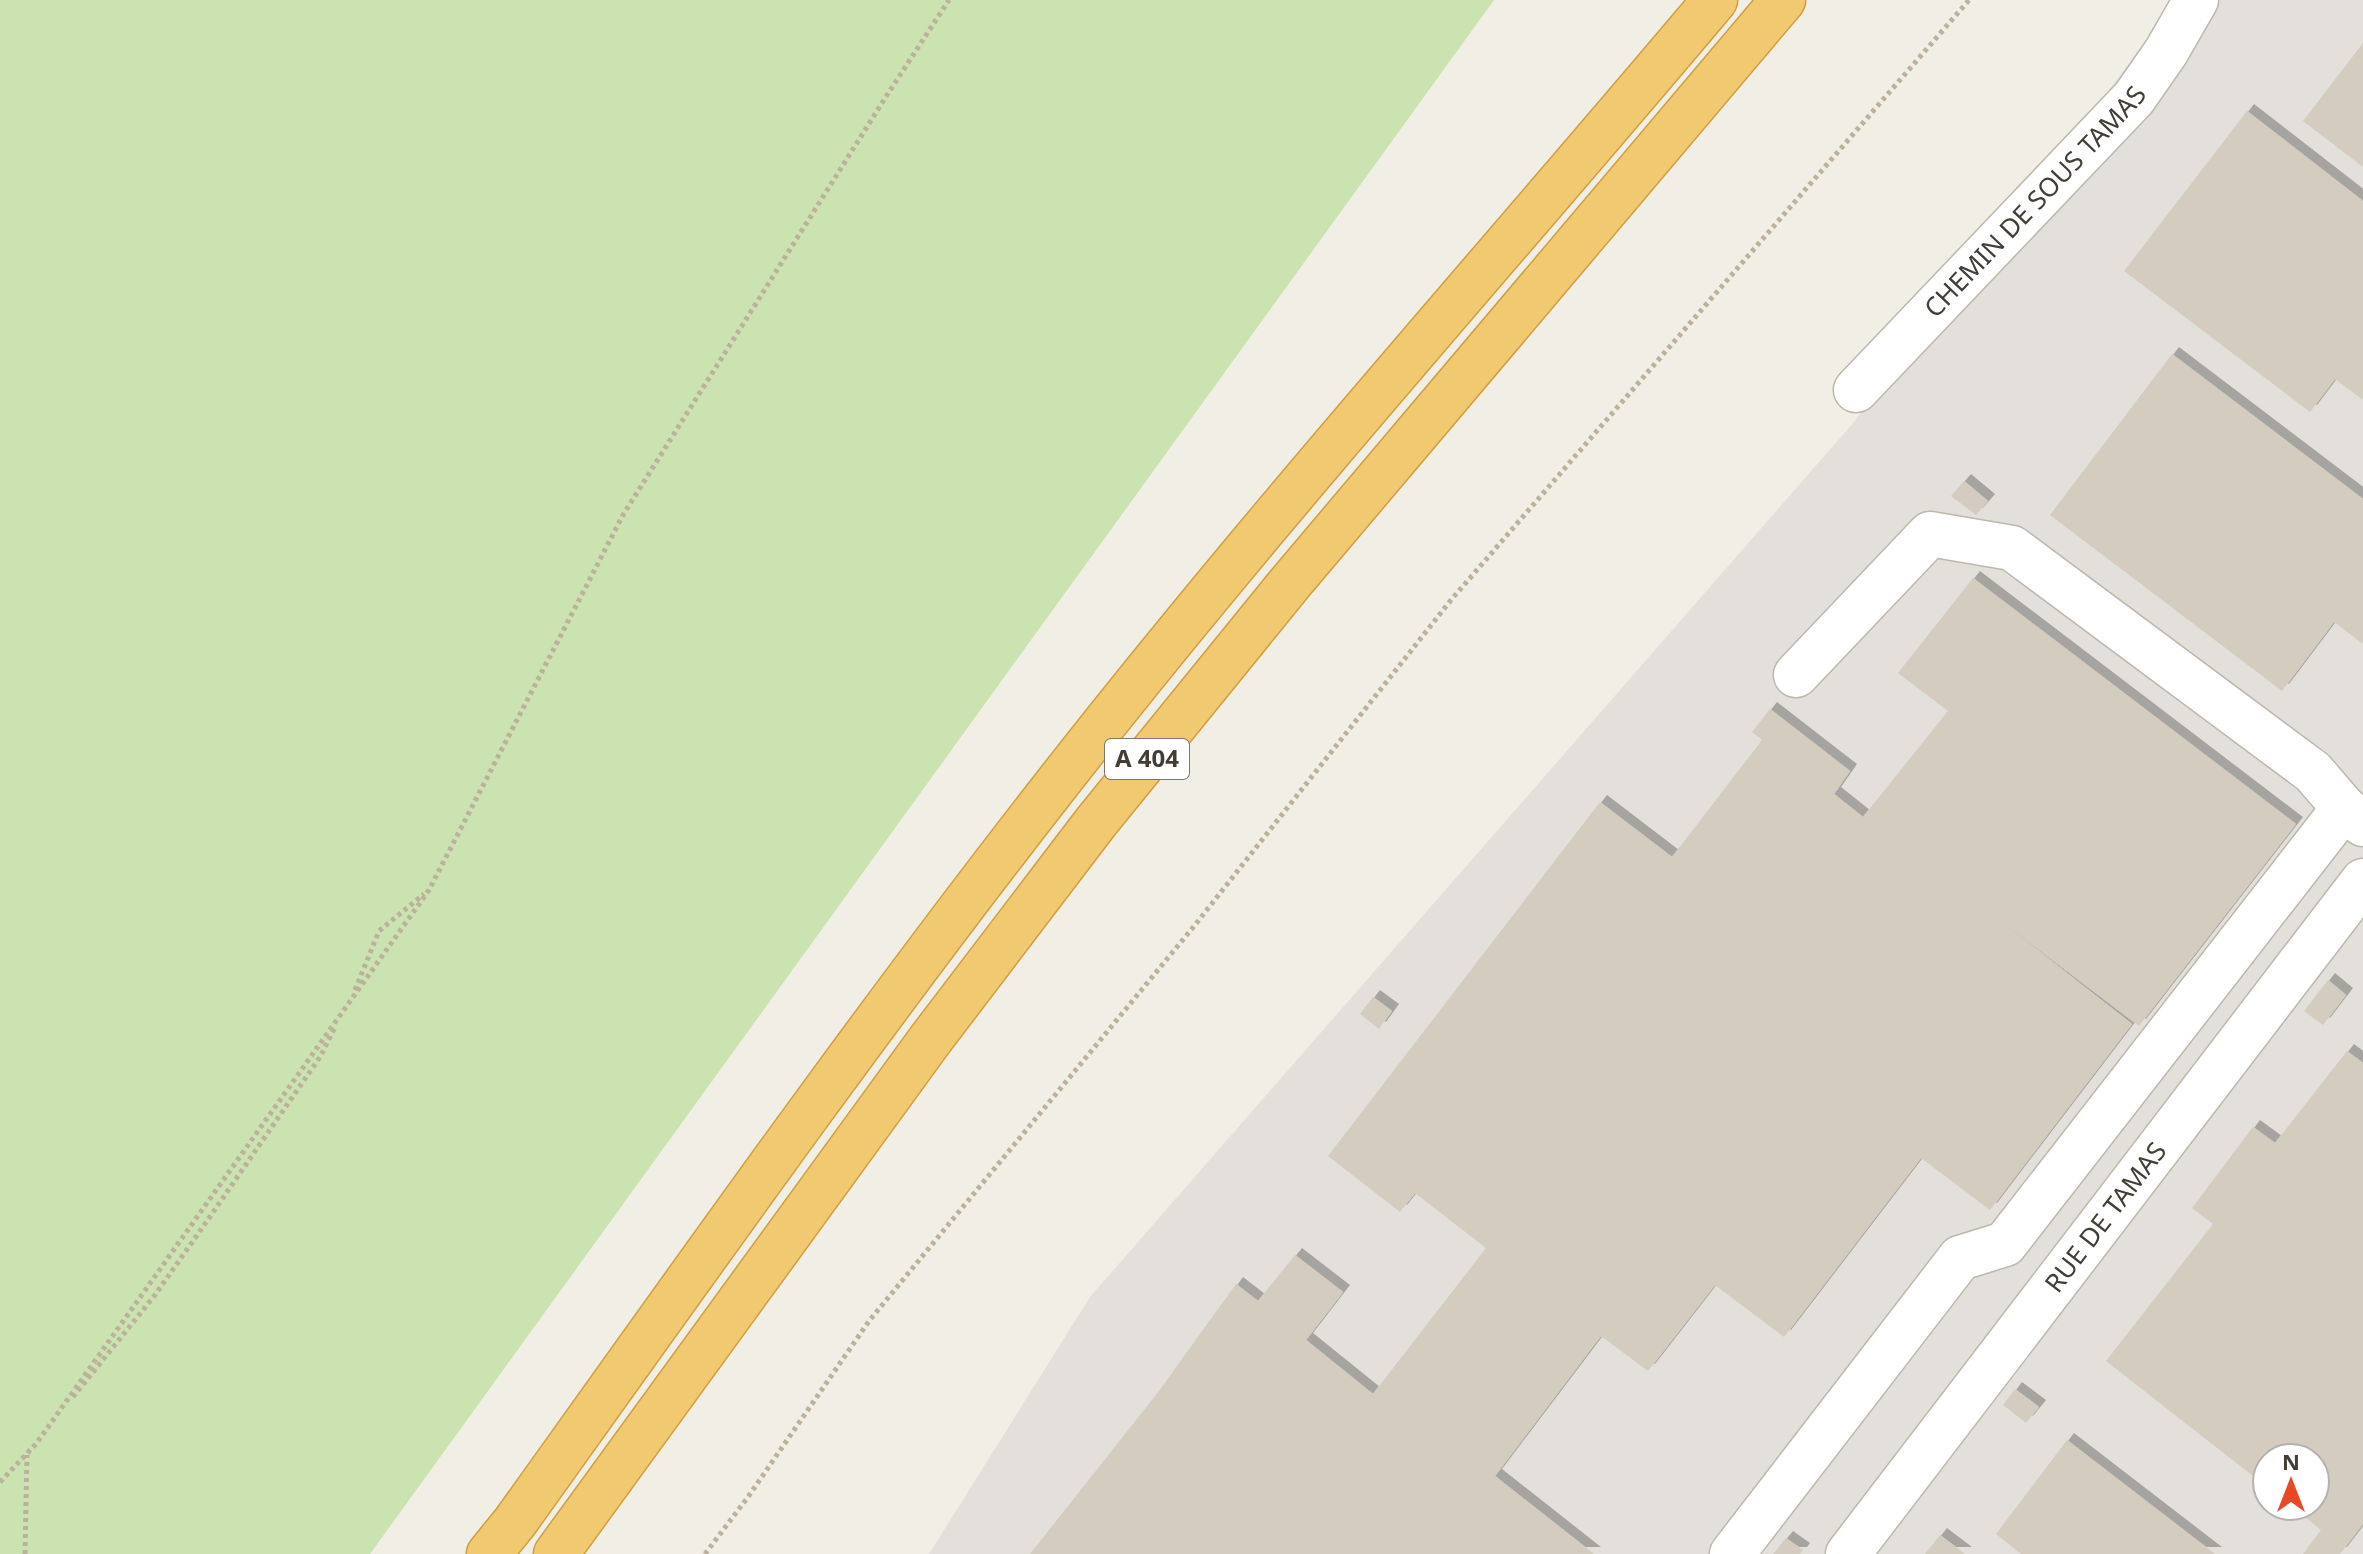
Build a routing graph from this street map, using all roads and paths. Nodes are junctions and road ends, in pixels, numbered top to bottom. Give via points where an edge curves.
1 (949, 0) edge
2 (1715, 0) edge
3 (1783, 0) edge
4 (1969, 0) edge
5 (2196, 0) edge
6 (1856, 390) dead end
7 (1796, 675) dead end
8 (2354, 816) edge
9 (2363, 881) edge
10 (429, 890) junction
11 (36, 1444) junction
12 (0, 1482) edge
13 (25, 1554) edge
14 (489, 1554) edge
15 (556, 1554) edge
16 (705, 1554) edge
17 (1732, 1554) edge
18 (1848, 1554) edge

1 - 10 path via 623,515
2 - 14 highway, A 404 via 1201,605 1045,798 865,1035
3 - 15 highway, A 404 via 1301,570 1096,822 930,1040
4 - 16 path via 1451,600 1195,925 869,1321
5 - 6 street, CHEMIN DE SOUS TAMAS via 2134,98
7 - 8 street via 1930,534 2012,548 2313,772
8 - 17 street via 2005,1244 1960,1258
9 - 18 street, RUE DE TAMAS
10 - 11 path
10 - 11 path via 379,931 358,986 320,1057 155,1295
11 - 12 path
11 - 13 path via 26,1457

